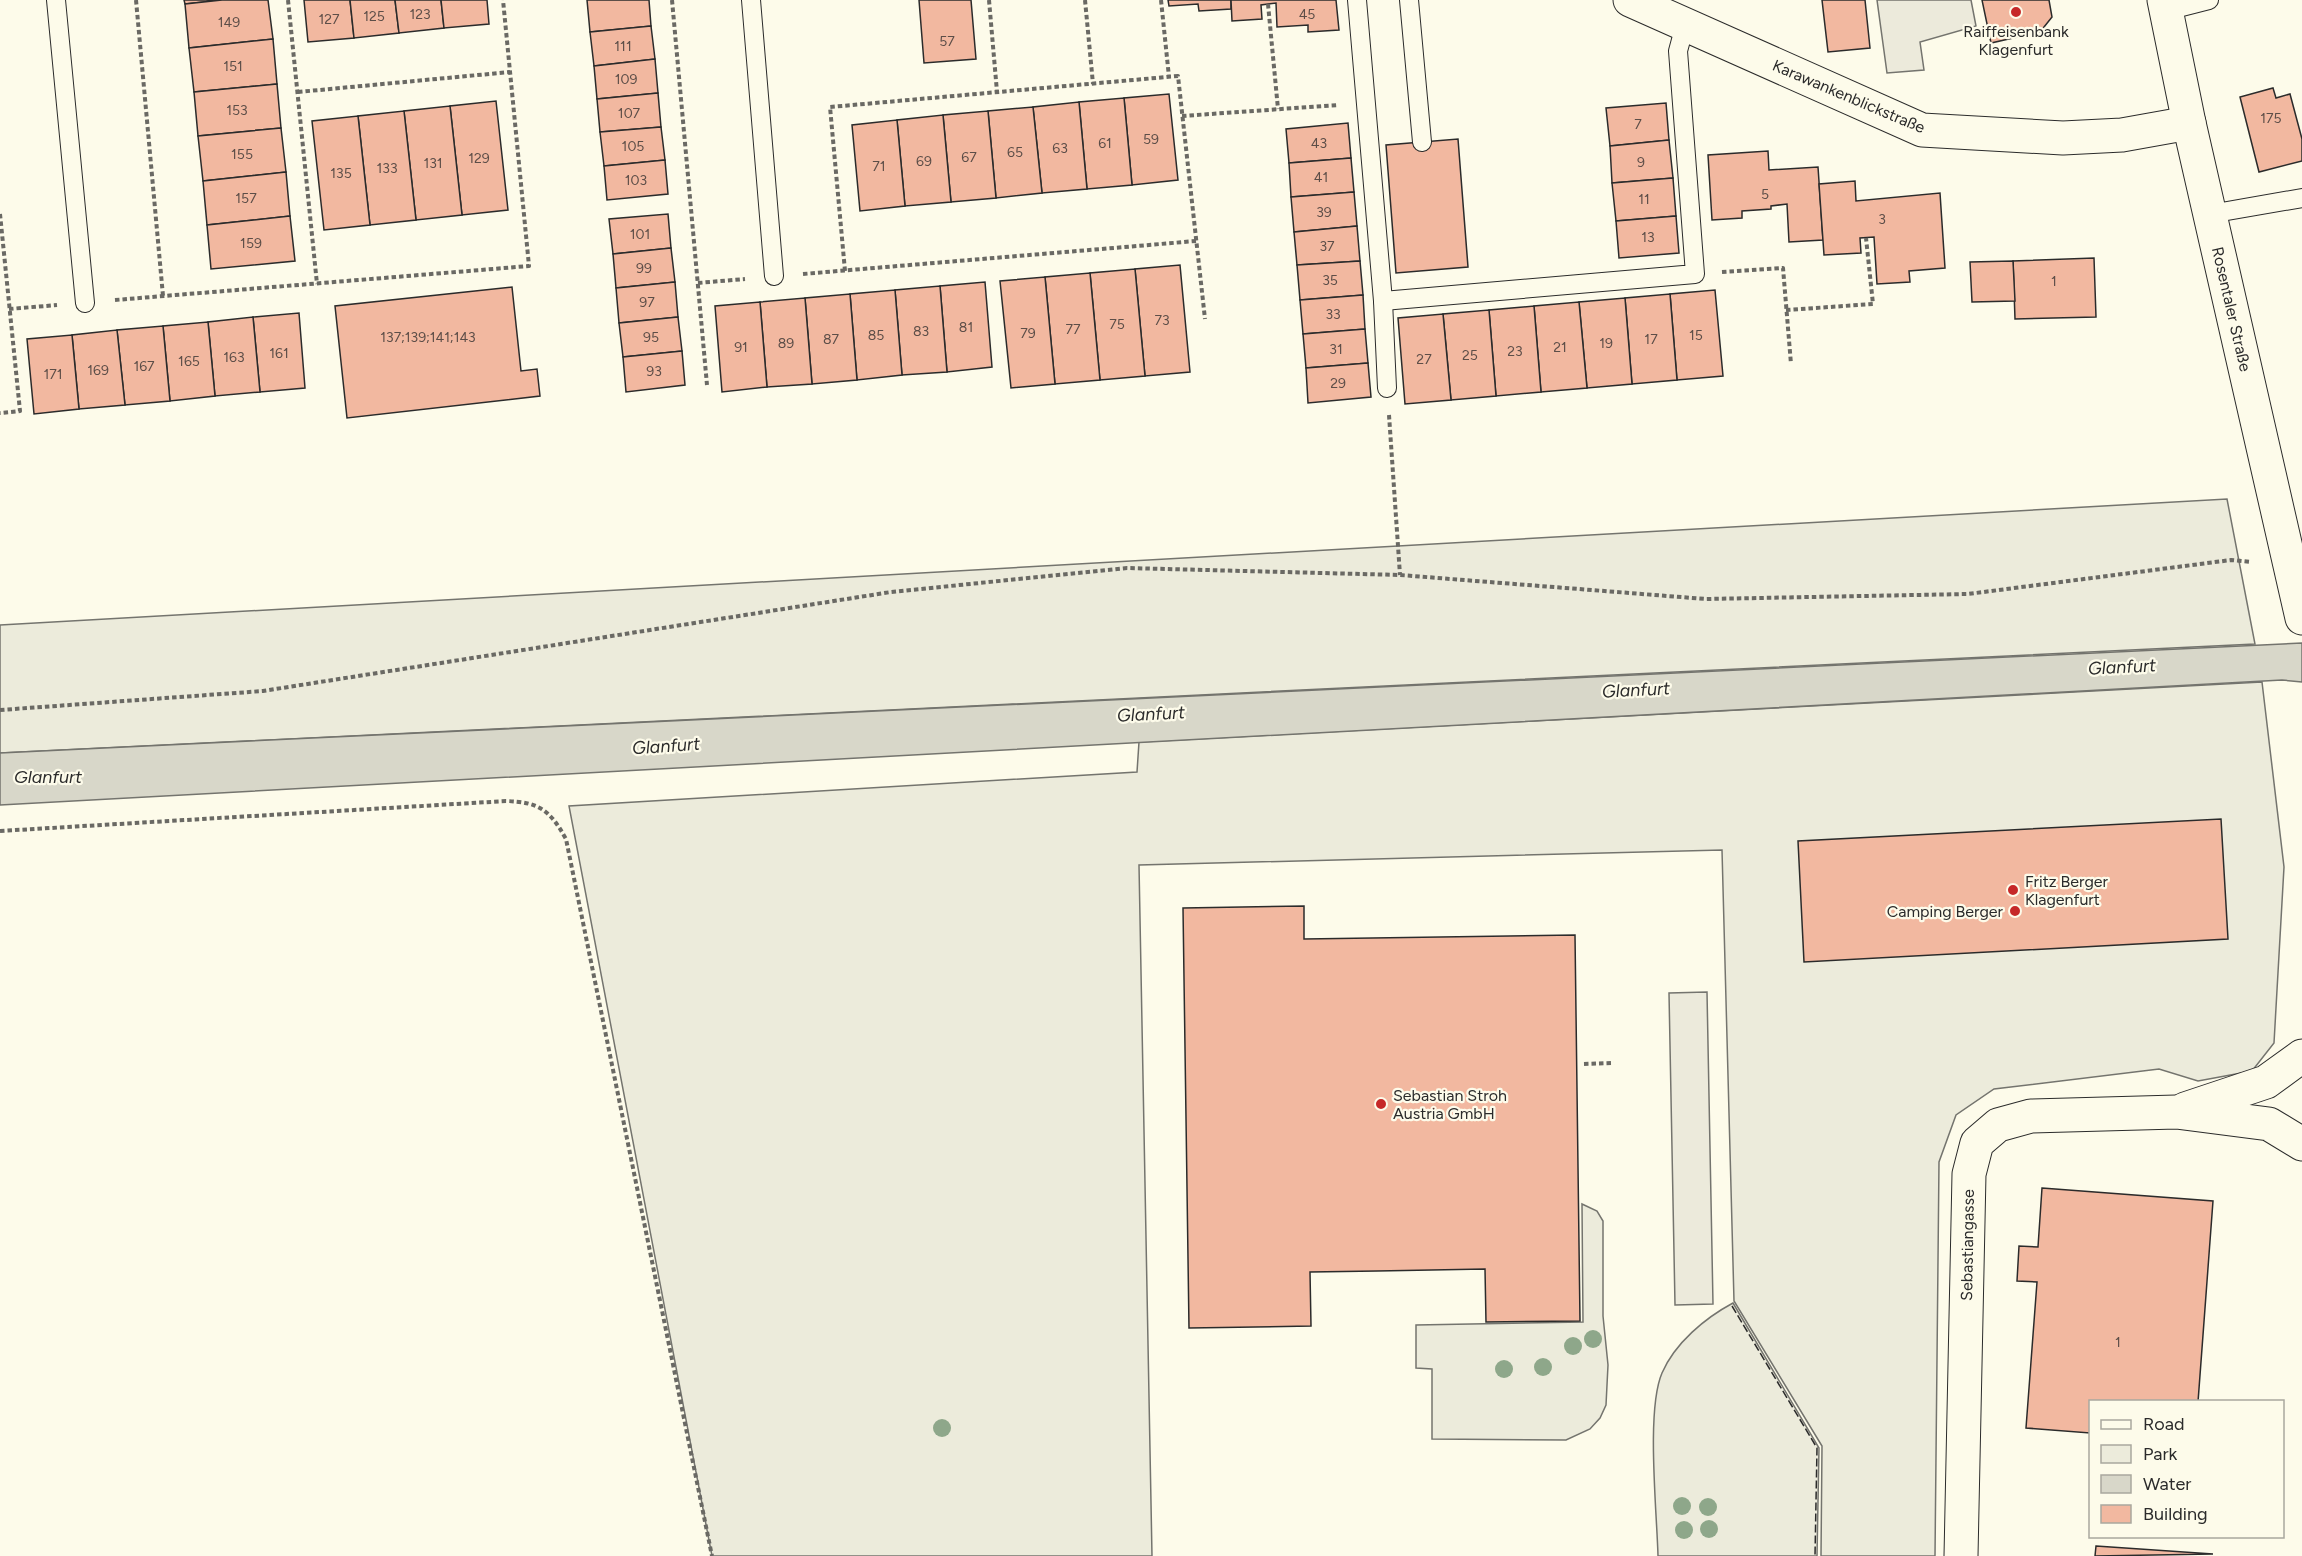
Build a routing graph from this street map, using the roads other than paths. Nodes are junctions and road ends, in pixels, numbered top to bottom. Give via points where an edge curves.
1 (56, 0) edge
2 (751, 0) edge
3 (1357, 0) edge
4 (1409, 0) edge
5 (1630, 0) edge
6 (2210, 0) edge
7 (2165, 6) edge
8 (1685, 25) junction
9 (2189, 123) junction
10 (1422, 142) dead end
11 (2302, 198) edge
12 (2210, 214) junction
13 (774, 276) road end
14 (1383, 301) junction
15 (85, 303) road end
16 (1387, 388) road end
17 (2300, 606) edge
18 (2302, 1056) edge
19 (2176, 1112) junction
20 (2302, 1144) edge
21 (1961, 1556) edge

1 - 15 lane
2 - 13 lane
3 - 14 lane
4 - 10 lane
5 - 8 street, Karawankenblickstraße
6 - 7 lane
7 - 9 street, Rosentaler Straße
8 - 9 street, Karawankenblickstraße via 1922,130 2063,138 2122,135
8 - 14 lane via 1678,51 1695,274
9 - 12 street, Rosentaler Straße
11 - 12 lane
12 - 17 street, Rosentaler Straße
14 - 16 lane
18 - 19 street, Sebastiangasse via 2266,1082
19 - 20 street, Sebastiangasse via 2269,1124
19 - 21 street, Sebastiangasse via 2031,1116 1998,1125 1977,1143 1969,1174

